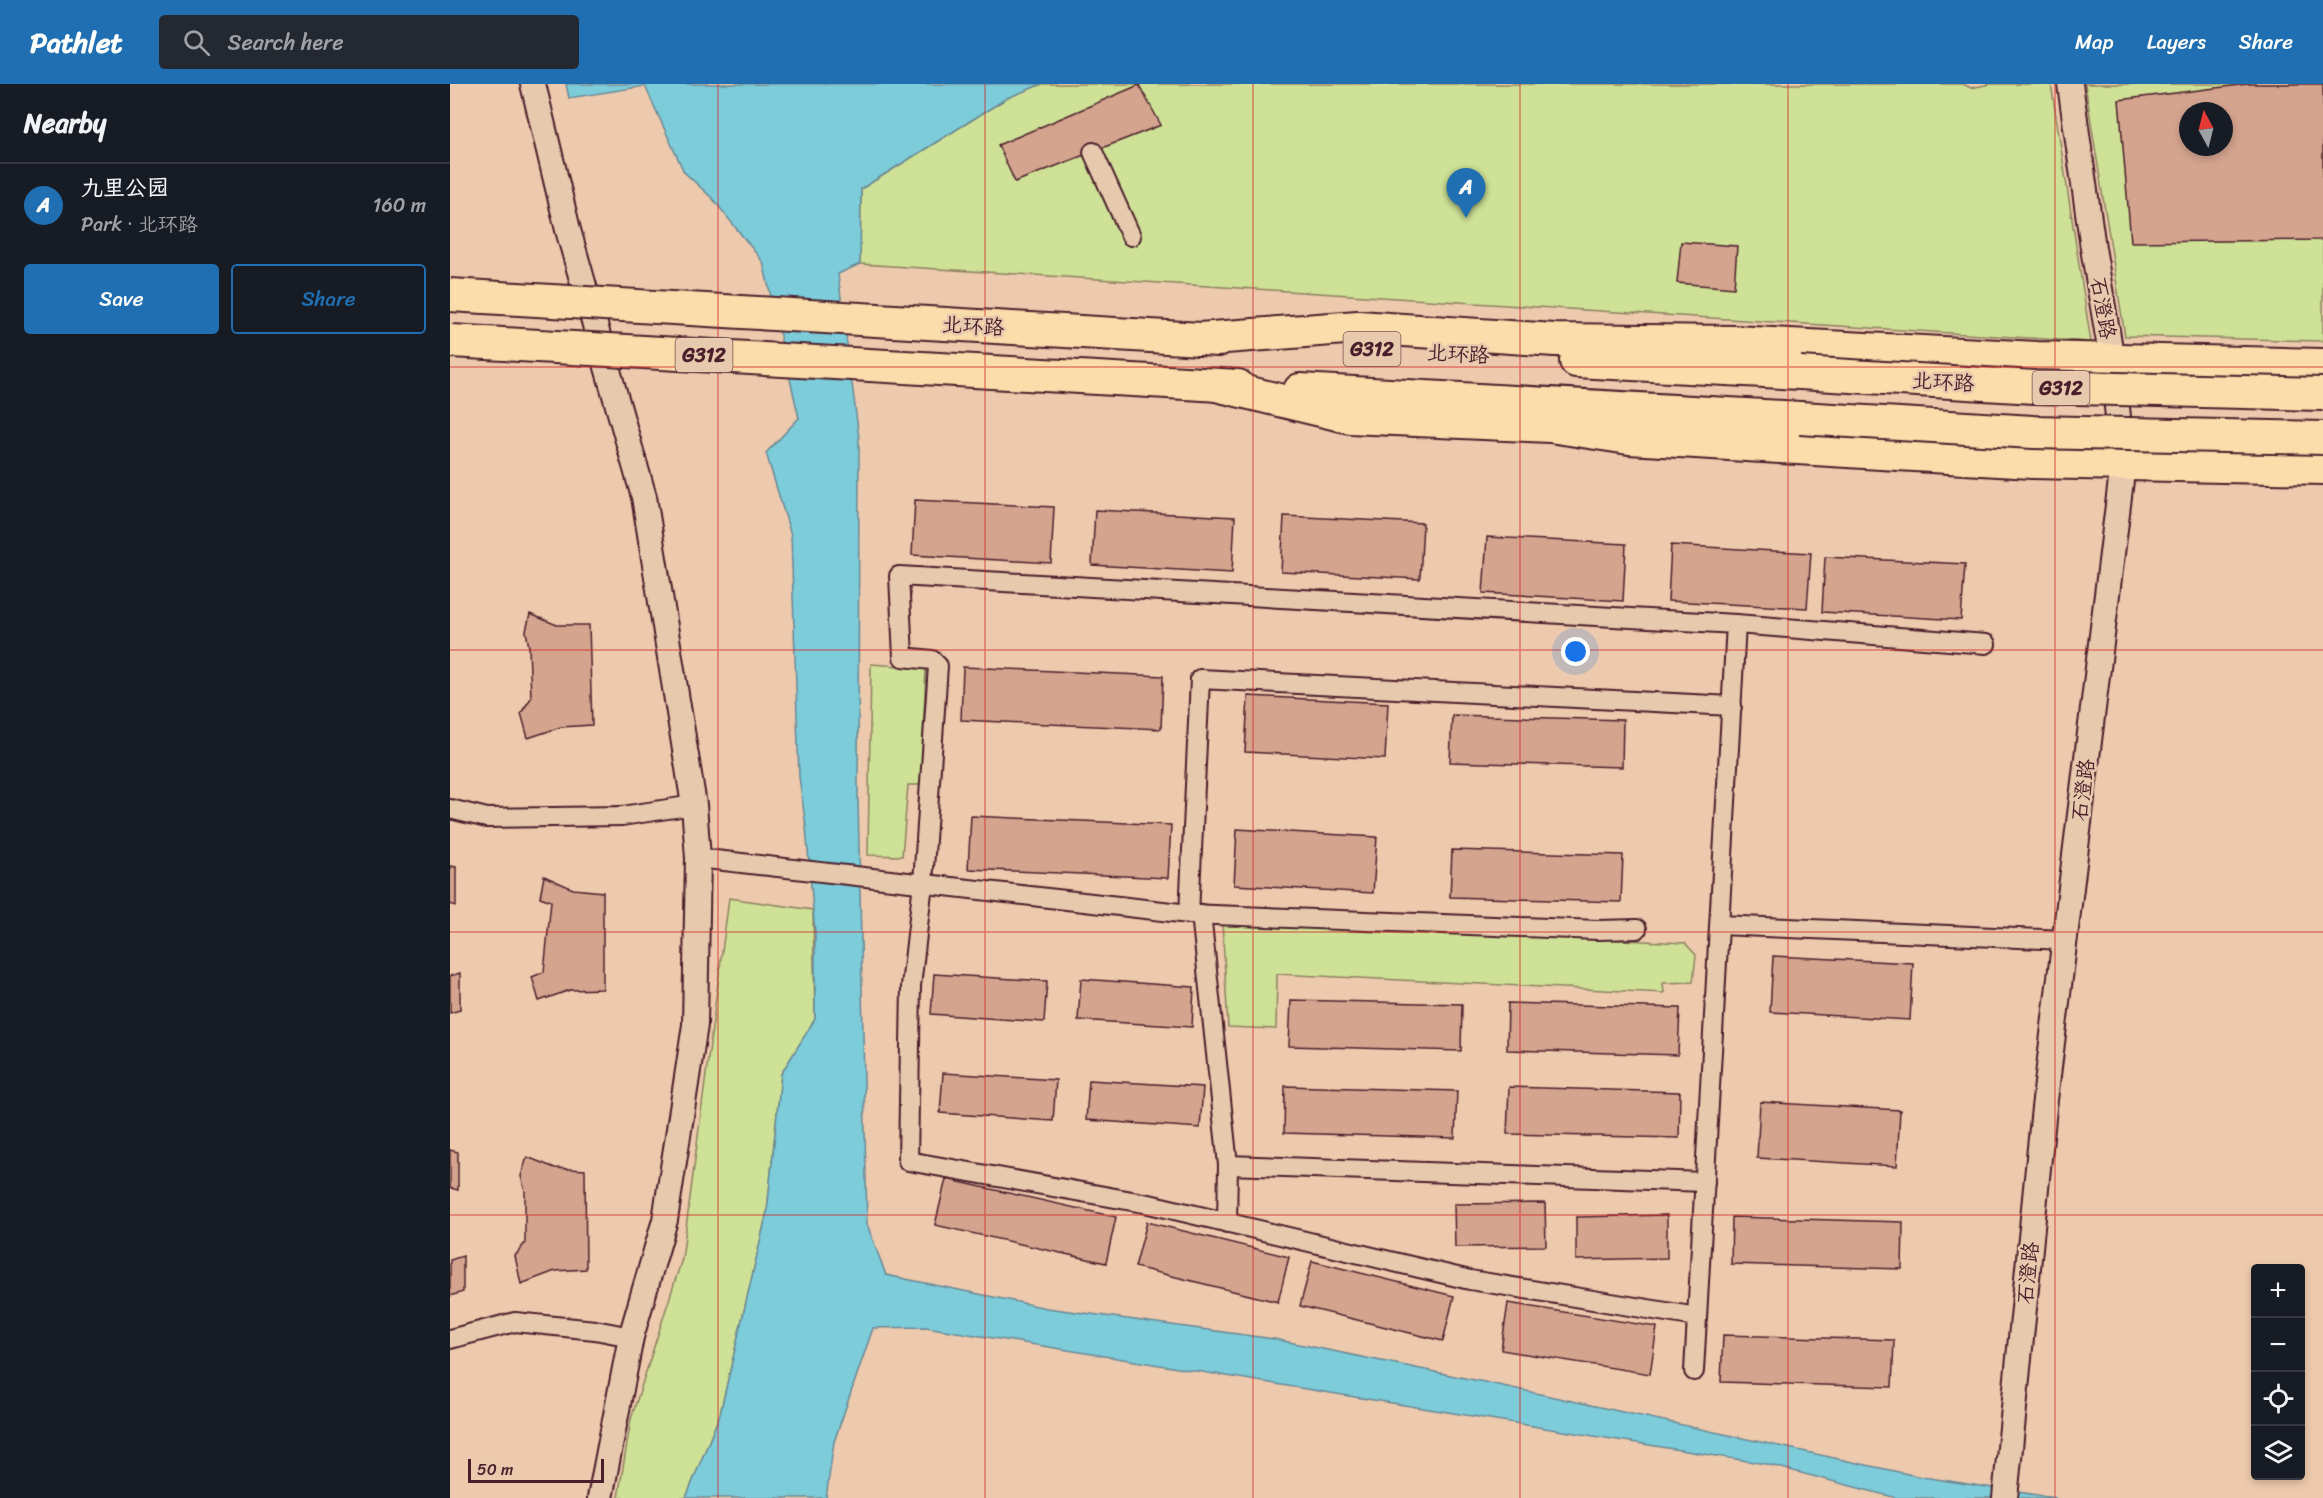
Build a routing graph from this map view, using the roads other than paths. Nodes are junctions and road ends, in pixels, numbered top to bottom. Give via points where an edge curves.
1 (533, 84) edge
2 (2070, 84) edge
3 (1093, 152) dead end
4 (1131, 236) dead end
5 (450, 295) edge
6 (1199, 339) junction
7 (451, 341) edge
8 (2112, 360) junction
9 (2322, 375) edge
10 (1216, 385) junction
11 (2323, 438) edge
12 (2123, 464) junction
13 (2323, 468) edge
14 (1736, 624) junction
15 (1986, 644) dead end
16 (1732, 706) junction
17 (694, 806) junction
18 (450, 809) edge
19 (698, 858) junction
20 (923, 883) junction
21 (1195, 914) junction
22 (1720, 925) junction
23 (1637, 929) dead end
24 (2065, 940) junction
25 (1228, 1165) junction
26 (1705, 1182) junction
27 (1227, 1223) junction
28 (1697, 1317) junction
29 (631, 1337) junction
30 (450, 1339) edge
31 (1694, 1371) dead end
32 (600, 1498) edge
33 (2005, 1498) edge

1 - 17 street via 568,230 644,497
2 - 8 street, 石澄路
3 - 4 street
5 - 6 highway, 北环路 / G312, bridge
6 - 8 highway via 1358,327 1555,340 1734,342
6 - 9 highway, 北环路 / G312, bridge via 2035,387
7 - 10 highway, G312, bridge
8 - 9 highway
8 - 12 street, 石澄路
10 - 11 highway, G312, bridge via 2033,432
10 - 12 highway via 1350,417 1550,426 1641,439
12 - 13 highway
12 - 24 street, 石澄路
14 - 15 street
14 - 16 street
14 - 20 street via 899,576 903,657 932,660 938,666
16 - 21 street via 1200,679
16 - 22 street
17 - 18 street via 622,816 509,818 487,818
17 - 19 street
19 - 20 street
19 - 29 street via 695,1025 665,1220
20 - 21 street
20 - 27 street via 911,986 908,1161 1149,1204
21 - 23 street
21 - 25 street
22 - 24 street
22 - 26 street
24 - 33 street, 石澄路
25 - 26 street
25 - 27 street
26 - 28 street
27 - 28 street via 1470,1280
28 - 31 street
29 - 30 street via 515,1322
29 - 32 street

